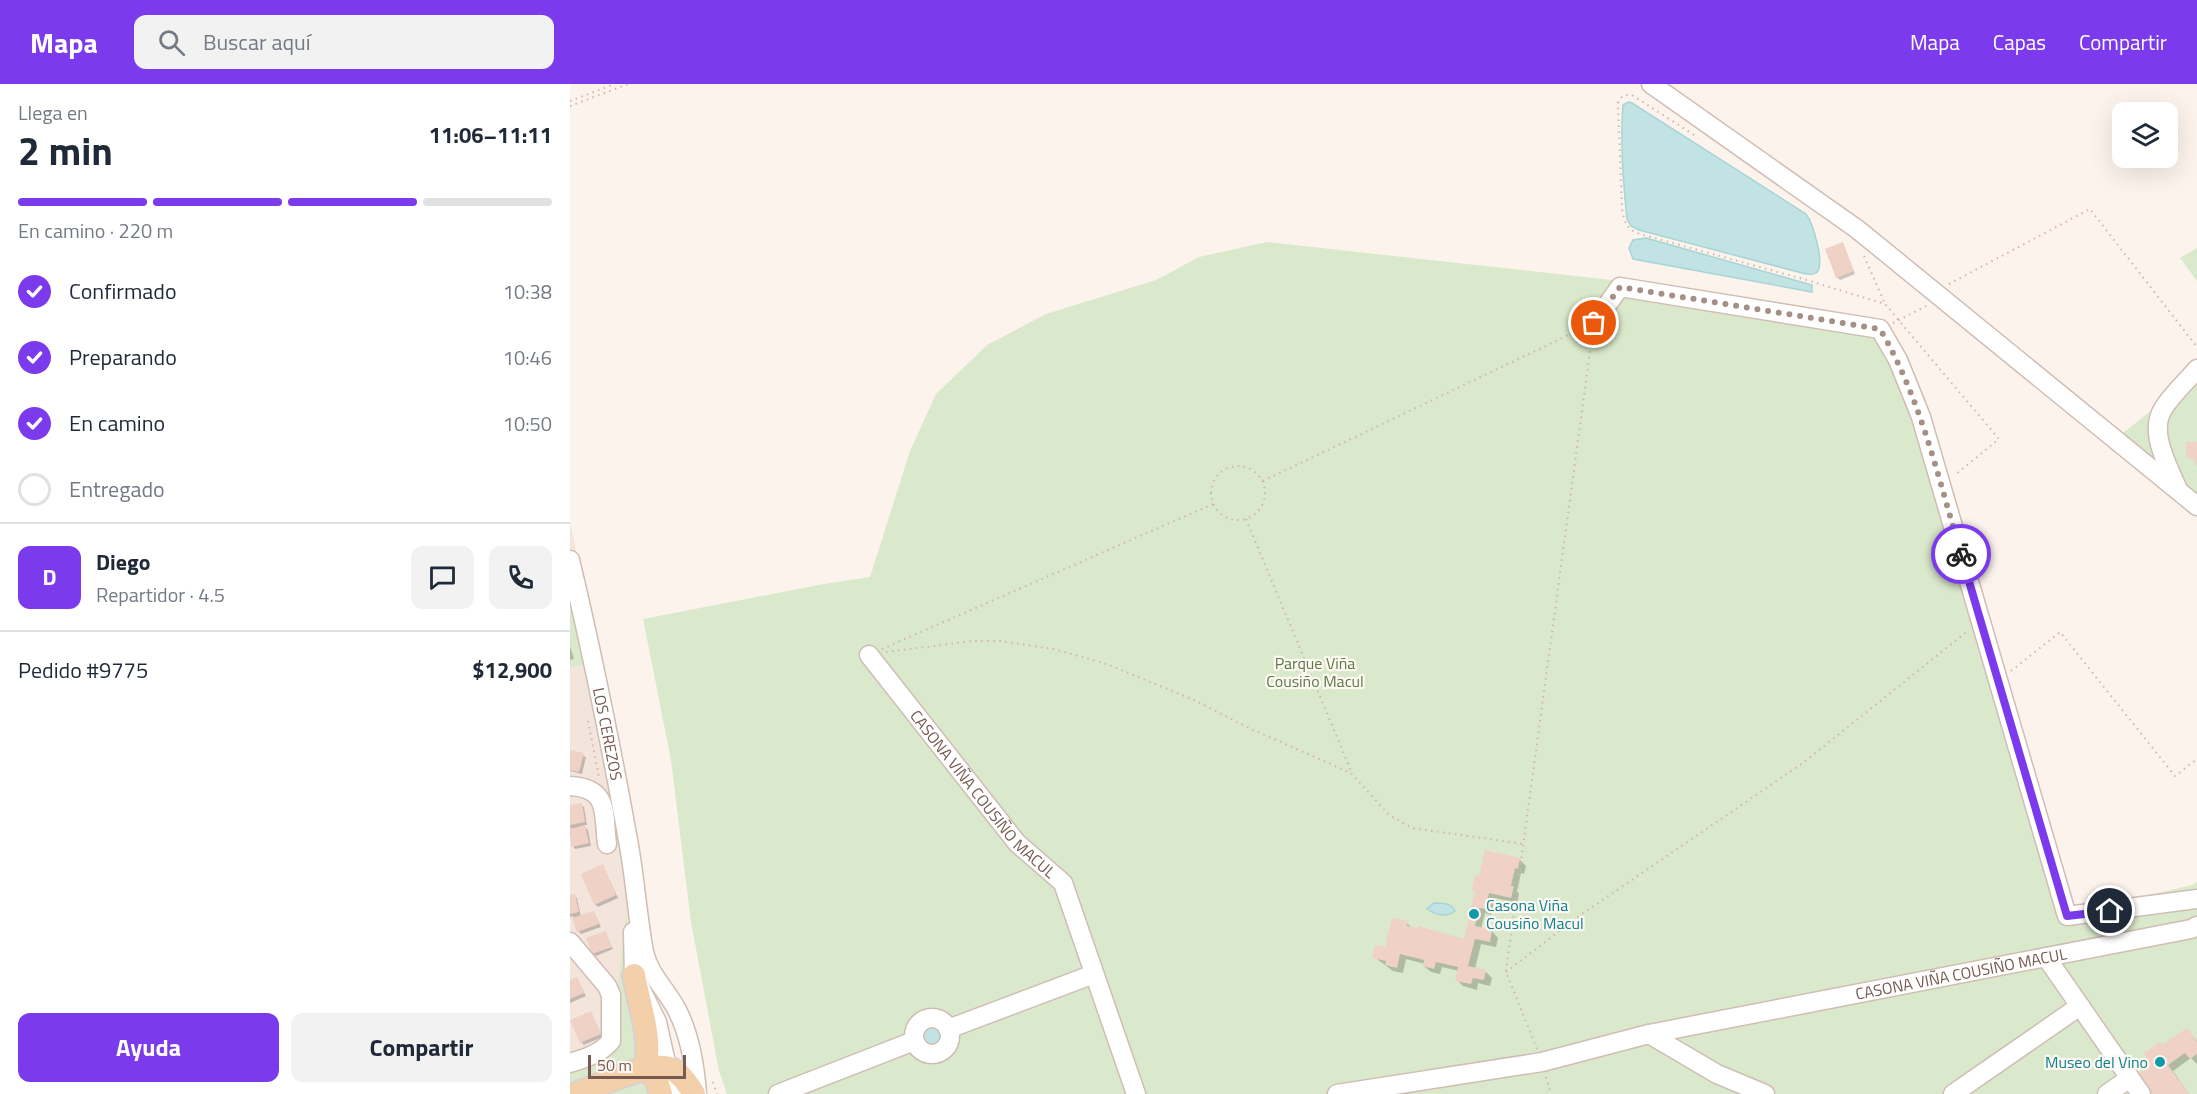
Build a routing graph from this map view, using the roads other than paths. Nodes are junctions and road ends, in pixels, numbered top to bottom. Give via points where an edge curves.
1 (1651, 84) edge
2 (1594, 323) road end
3 (2197, 369) edge
4 (2179, 491) junction
5 (2197, 506) edge
6 (570, 560) edge
7 (869, 655) road end
8 (570, 786) edge
9 (607, 844) dead end
10 (2197, 899) edge
11 (636, 910) junction
12 (2197, 926) edge
13 (570, 942) edge
14 (2046, 957) junction
15 (1094, 974) junction
16 (634, 975) junction
17 (2080, 1006) junction
18 (948, 1029) junction
19 (1649, 1034) junction
20 (914, 1041) junction
21 (570, 1063) edge
22 (667, 1067) junction
23 (645, 1069) junction
24 (2130, 1078) junction
25 (576, 1094) edge
26 (661, 1094) edge
27 (676, 1094) edge
28 (696, 1094) edge
29 (778, 1094) edge
30 (1136, 1094) edge
31 (1337, 1094) edge
32 (1765, 1094) edge
33 (1953, 1094) edge
34 (2107, 1094) edge
35 (2141, 1094) edge

1 - 4 street via 1857,229
2 - 10 street via 1620,287 1880,329 1898,360 1921,417 2067,916
3 - 4 street via 2162,410 2158,424 2159,443
4 - 5 street
6 - 11 street, LOS CEREZOS via 616,774 633,867
7 - 15 street, CASONA VIÑA COUSIÑO MACUL via 1017,843 1063,883
8 - 9 street via 588,788 598,795
11 - 16 street, LOS CEREZOS
11 - 28 street, LOS CEREZOS via 647,962 682,1019
12 - 14 street, CASONA VIÑA COUSIÑO MACUL
13 - 21 street via 611,995 611,1041 604,1049
14 - 17 street
14 - 19 street, CASONA VIÑA COUSIÑO MACUL
15 - 18 street
15 - 30 street, CASONA VIÑA COUSIÑO MACUL
16 - 22 street, LOS CEREZOS via 657,1022
16 - 23 main road via 647,1042
17 - 24 street
17 - 33 street
18 - 20 street via 942,1021 925,1019 916,1027
18 - 20 street via 949,1042 936,1054 924,1053
19 - 31 street, CASONA VIÑA COUSIÑO MACUL via 1542,1062
19 - 32 street via 1718,1074
20 - 29 street
22 - 23 main road
22 - 27 street, LOS CEREZOS
22 - 28 main road
23 - 25 main road
23 - 26 main road via 656,1078
24 - 34 street
24 - 35 street

